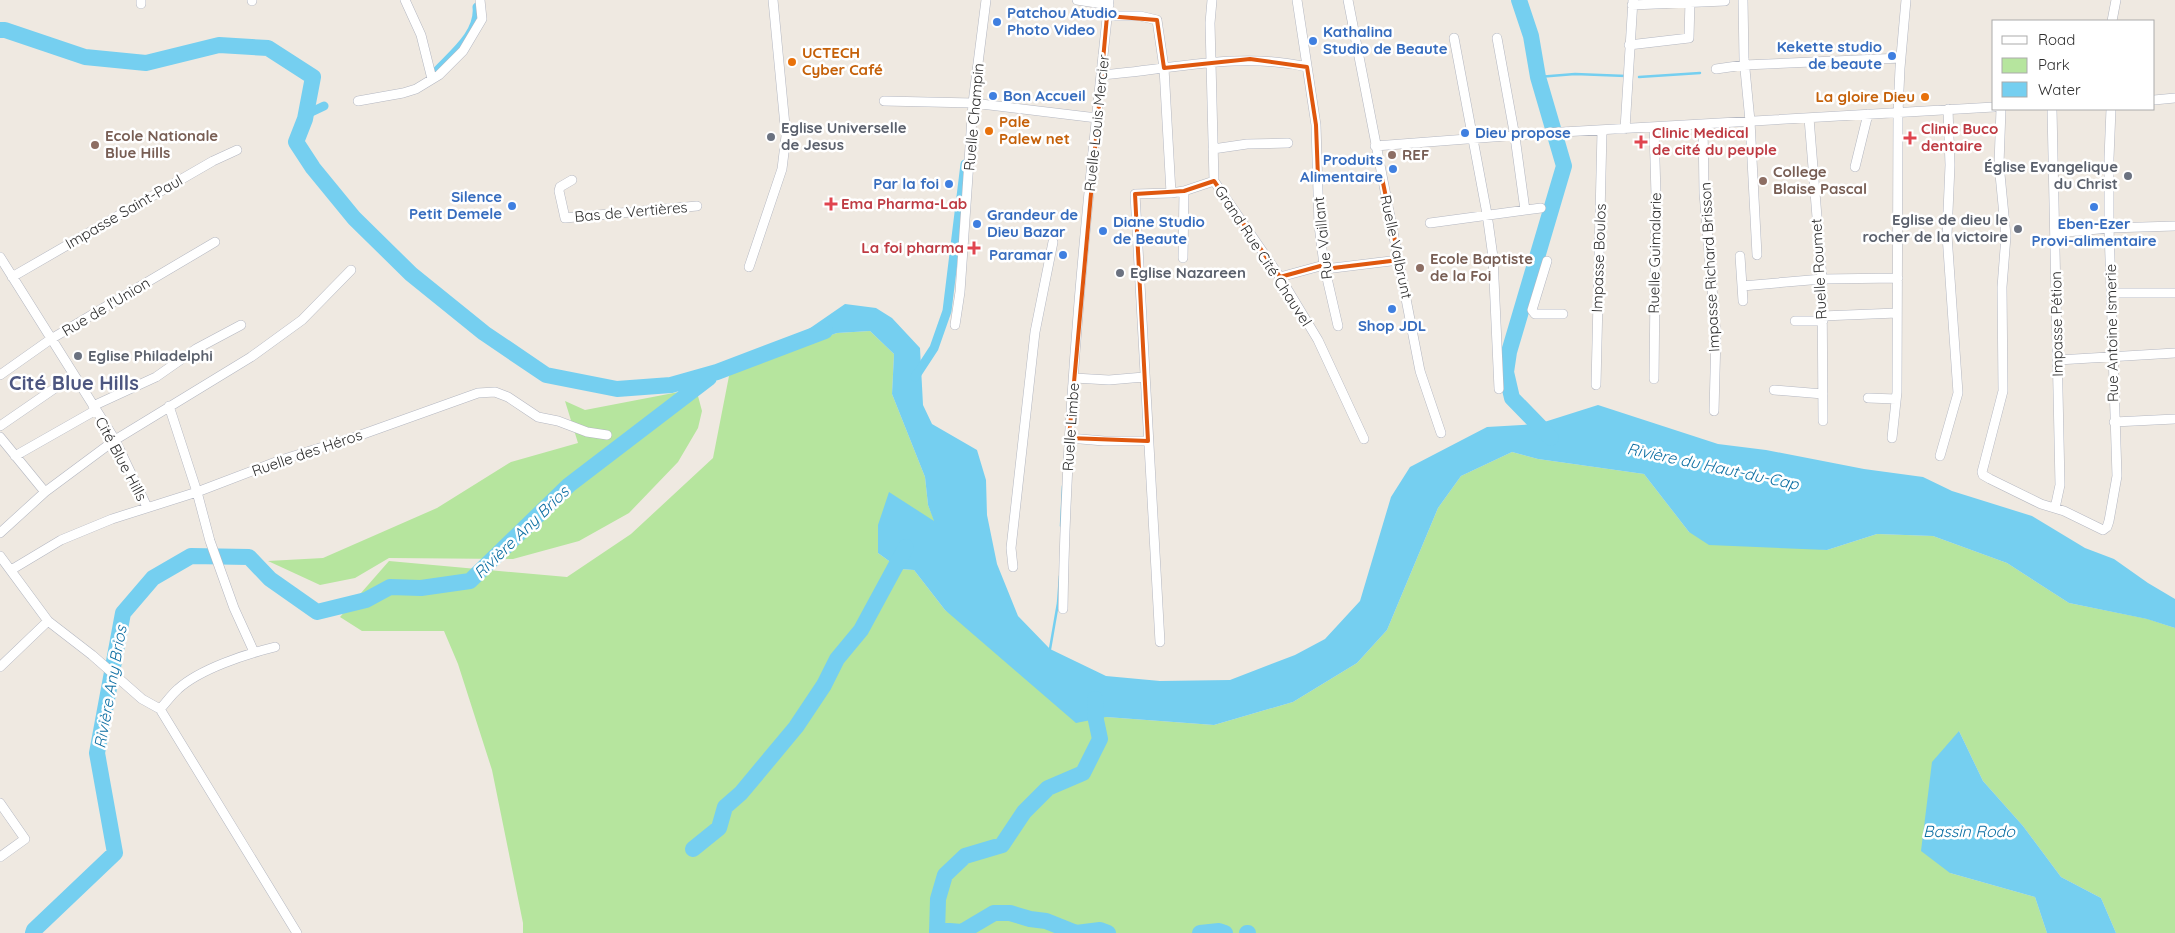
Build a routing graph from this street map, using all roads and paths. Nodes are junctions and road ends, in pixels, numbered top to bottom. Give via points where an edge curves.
1 (405, 0) edge
2 (480, 0) edge
3 (773, 0) edge
4 (986, 0) edge
5 (1077, 0) edge
6 (1212, 0) edge
7 (1297, 0) edge
8 (1348, 0) edge
9 (1743, 0) edge
10 (1906, 0) edge
11 (2116, 0) edge
12 (1725, 1) dead end
13 (1690, 2) edge
14 (1109, 3) edge
15 (1632, 3) edge
16 (1107, 16) junction
17 (2112, 20) edge
18 (1454, 38) dead end
19 (1497, 38) dead end
20 (1629, 45) junction
21 (1901, 58) junction
22 (1211, 61) junction
23 (1744, 64) junction
24 (1307, 67) junction
25 (1164, 68) junction
26 (1716, 69) dead end
27 (1101, 76) junction
28 (432, 80) junction
29 (2175, 98) edge
30 (2155, 100) edge
31 (358, 101) dead end
32 (884, 101) dead end
33 (973, 103) junction
34 (1992, 107) edge
35 (1948, 109) junction
36 (2001, 110) edge
37 (2052, 110) edge
38 (2111, 110) edge
39 (1898, 112) junction
40 (1868, 114) junction
41 (1097, 118) junction
42 (1809, 118) junction
43 (1750, 121) junction
44 (1703, 124) junction
45 (1654, 128) junction
46 (1625, 129) junction
47 (1602, 131) junction
48 (1515, 137) junction
49 (1473, 139) junction
50 (1288, 143) dead end
51 (1375, 146) junction
52 (1213, 149) junction
53 (237, 150) dead end
54 (1855, 167) dead end
55 (1318, 178) junction
56 (1382, 178) junction
57 (572, 180) dead end
58 (1214, 181) junction
59 (1184, 191) junction
60 (1171, 193) junction
61 (698, 206) dead end
62 (1541, 208) dead end
63 (1525, 210) junction
64 (1487, 214) junction
65 (1430, 223) dead end
66 (2175, 226) edge
67 (2110, 228) junction
68 (2056, 233) junction
69 (215, 242) dead end
70 (1053, 242) dead end
71 (1084, 246) joint
72 (1757, 255) dead end
73 (1740, 256) dead end
74 (0, 257) edge
75 (1183, 258) dead end
76 (1399, 260) junction
77 (1547, 261) dead end
78 (749, 267) dead end
79 (1324, 267) junction
80 (351, 270) dead end
81 (12, 277) junction
82 (1280, 277) junction
83 (1898, 278) junction
84 (1822, 279) junction
85 (1742, 286) junction
86 (2111, 293) junction
87 (2175, 293) edge
88 (1743, 301) dead end
89 (1563, 314) dead end
90 (1897, 314) junction
91 (1822, 318) junction
92 (1795, 321) dead end
93 (241, 325) dead end
94 (955, 326) dead end
95 (1338, 326) dead end
96 (51, 339) junction
97 (2175, 353) edge
98 (2112, 358) junction
99 (2058, 360) junction
100 (74, 375) junction
101 (0, 376) edge
102 (1144, 377) junction
103 (1074, 378) junction
104 (1654, 380) dead end
105 (1596, 385) dead end
106 (1499, 389) dead end
107 (1774, 390) dead end
108 (1823, 394) junction
109 (1868, 398) dead end
110 (1896, 399) junction
111 (169, 406) junction
112 (95, 408) junction
113 (1714, 411) dead end
114 (2175, 419) edge
115 (1823, 421) dead end
116 (2114, 422) junction
117 (0, 426) edge
118 (1441, 433) dead end
119 (607, 435) dead end
120 (0, 437) edge
121 (1069, 438) junction
122 (1892, 438) dead end
123 (1364, 439) dead end
124 (114, 440) junction
125 (1148, 441) junction
126 (15, 456) junction
127 (1940, 456) dead end
128 (45, 492) junction
129 (198, 492) junction
130 (147, 507) junction
131 (2055, 508) junction
132 (0, 533) edge
133 (0, 556) edge
134 (1013, 567) dead end
135 (11, 570) junction
136 (1063, 609) dead end
137 (48, 621) junction
138 (1160, 642) dead end
139 (275, 647) dead end
140 (254, 652) junction
141 (0, 667) edge
142 (160, 709) junction
143 (0, 803) edge
144 (0, 857) edge
145 (296, 933) edge

1 - 28 street via 420,35
2 - 28 street via 482,19 463,51
3 - 78 street via 786,136 782,169
4 - 33 street, Ruelle Champin
5 - 14 street
6 - 22 street, Grand Rue Cité Chauvel
7 - 24 street, Rue Vaillant
8 - 51 street, Ruelle Valbrunt
9 - 23 street
10 - 21 street
11 - 17 street
12 - 13 street
13 - 15 street
13 - 20 street via 1689,38
14 - 16 street, Ruelle Louis Mercier
15 - 20 street
16 - 25 street via 1140,16 1157,20
16 - 27 street, Ruelle Louis Mercier
18 - 49 street
19 - 48 street
20 - 46 street
21 - 23 street
21 - 39 street
22 - 24 street via 1266,60
22 - 25 street
22 - 52 street, Grand Rue Cité Chauvel
23 - 26 street
23 - 43 street
24 - 55 street, Rue Vaillant via 1316,126
25 - 27 street
25 - 60 street
27 - 41 street, Ruelle Louis Mercier
28 - 31 street via 402,93
29 - 30 street
32 - 33 street
33 - 41 street
33 - 94 street, Ruelle Champin
34 - 35 street
35 - 39 street
35 - 127 street via 1947,235 1958,393
36 - 131 street via 2000,164 2006,236 2002,288 2003,391 1982,472 1990,480
37 - 68 street, Impasse Pétion
38 - 67 street, Rue Antoine Ismerie
39 - 40 street
39 - 83 street
40 - 42 street
40 - 54 street
41 - 71 street, Ruelle Louis Mercier
42 - 43 street
42 - 84 street, Ruelle Roumet
43 - 44 street
43 - 72 street
44 - 45 street
44 - 113 street, Impasse Richard Brisson via 1704,193 1716,335
45 - 46 street
45 - 104 street, Ruelle Guimalarie
46 - 47 street
47 - 48 street
47 - 105 street, Impasse Boulos
48 - 49 street
48 - 63 street
49 - 51 street
49 - 64 street
50 - 52 street
51 - 56 street, Ruelle Valbrunt
52 - 58 street, Grand Rue Cité Chauvel
53 - 81 street, Impasse Saint-Paul
55 - 56 street
55 - 79 street, Rue Vaillant
56 - 76 street, Ruelle Valbrunt
57 - 61 street, Bas de Vertières via 559,191 565,218
58 - 59 street
58 - 82 street, Grand Rue Cité Chauvel
59 - 60 street
59 - 75 street
60 - 102 street via 1135,194
62 - 63 street
63 - 64 street
64 - 65 street
64 - 106 street via 1493,257
66 - 67 street
67 - 68 street
67 - 86 street, Rue Antoine Ismerie
68 - 99 street, Impasse Pétion
69 - 96 street, Rue de l'Union
70 - 134 street via 1035,332 1012,548
71 - 103 street, Ruelle Limbe
73 - 85 street
74 - 81 street, Cité Blue Hills
76 - 79 street
76 - 118 street, Ruelle Valbrunt via 1420,371
77 - 89 street via 1532,305 1533,312
79 - 82 street
79 - 95 street, Rue Vaillant
80 - 111 street via 302,320 251,356
81 - 96 street, Cité Blue Hills
82 - 123 street, Grand Rue Cité Chauvel via 1318,340
83 - 84 street
83 - 90 street
84 - 85 street
84 - 91 street, Ruelle Roumet
85 - 88 street
86 - 87 street
86 - 98 street, Rue Antoine Ismerie
90 - 91 street
90 - 110 street
91 - 92 street
91 - 108 street, Ruelle Roumet
93 - 112 street via 196,349 156,377
96 - 100 street, Cité Blue Hills
96 - 101 street, Rue de l'Union
97 - 98 street
98 - 99 street
98 - 116 street, Rue Antoine Ismerie
99 - 131 street, Impasse Pétion via 2060,485
100 - 112 street, Cité Blue Hills
100 - 117 street
102 - 103 street via 1110,380
102 - 125 street
103 - 121 street, Ruelle Limbe
107 - 108 street
108 - 115 street, Ruelle Roumet
109 - 110 street
110 - 122 street
111 - 124 street
111 - 129 street
112 - 124 street, Cité Blue Hills
112 - 126 street
114 - 116 street
116 - 131 street, Rue Antoine Ismerie via 2116,476 2107,527 2103,530
119 - 129 street, Ruelle des Héros via 538,417 508,397 488,391 281,460
120 - 126 street
121 - 125 street
121 - 136 street, Ruelle Limbe
124 - 128 street
124 - 130 street, Cité Blue Hills
125 - 138 street
126 - 128 street
128 - 132 street
129 - 130 street, Ruelle des Héros
129 - 140 street via 210,541
130 - 135 street, Ruelle des Héros via 61,540
133 - 135 street
135 - 137 street
137 - 141 street
137 - 142 street via 142,699
139 - 140 street
140 - 142 street via 216,666 178,688
142 - 145 street
143 - 144 street via 26,839

